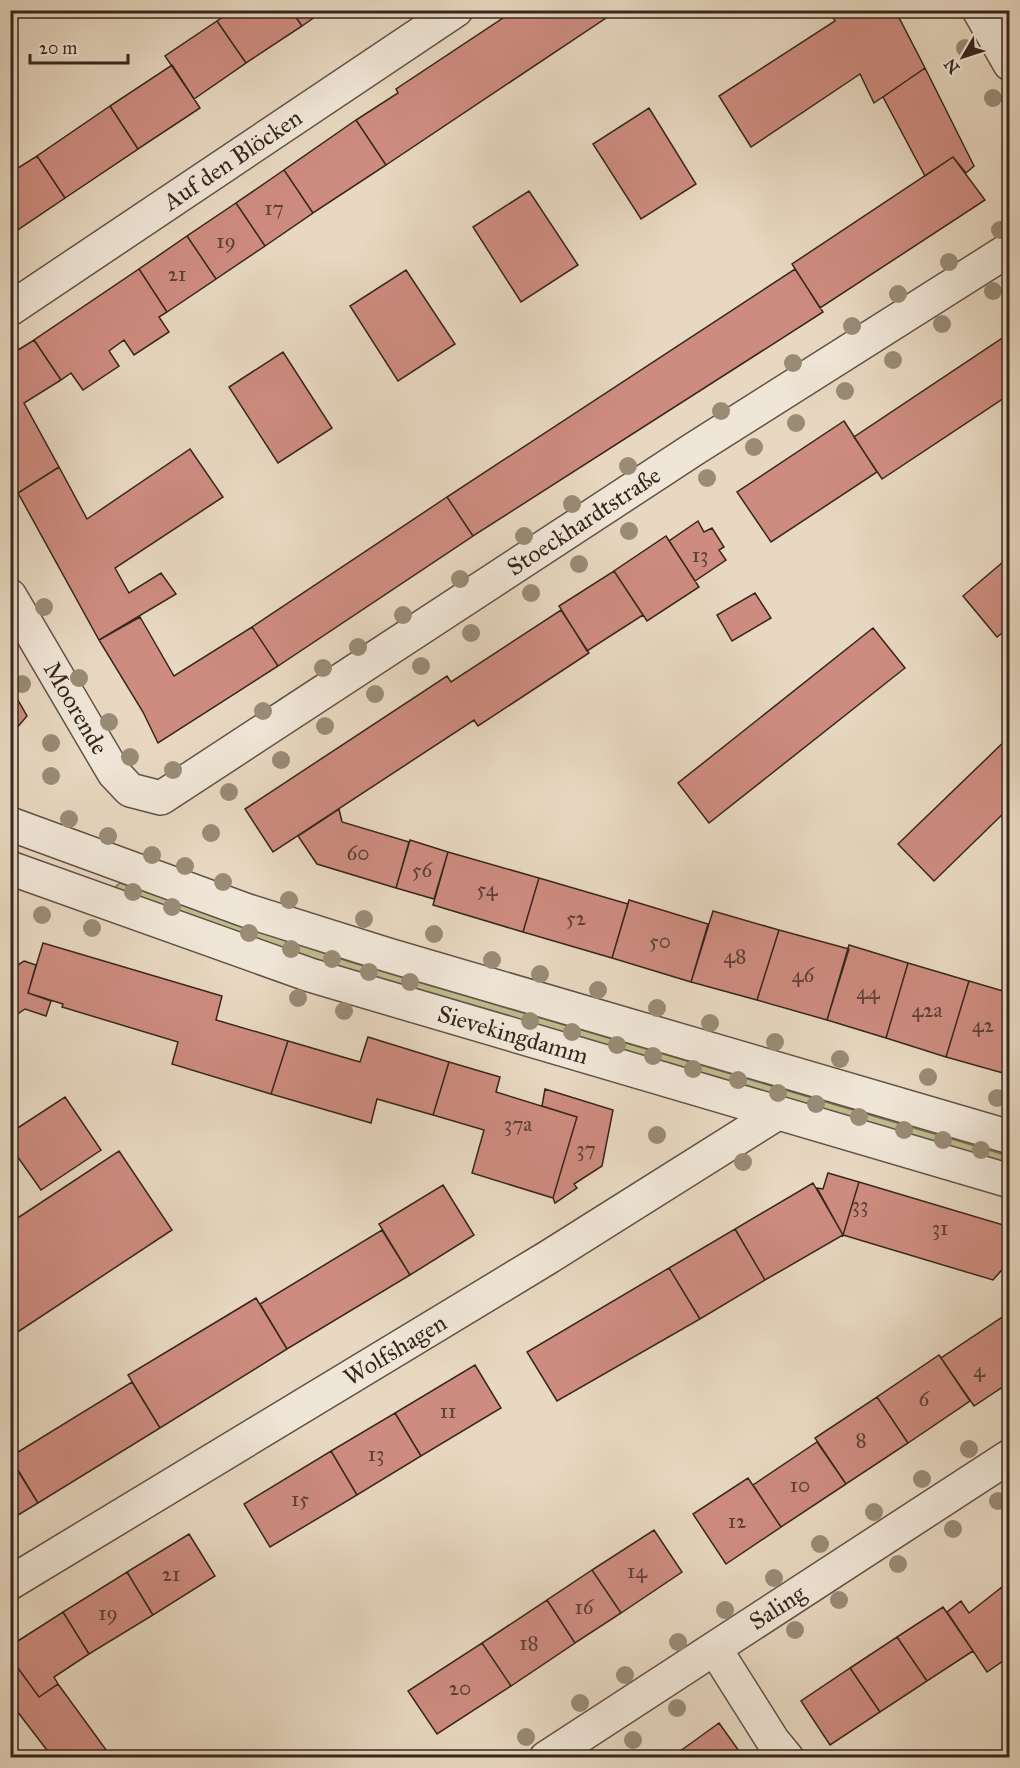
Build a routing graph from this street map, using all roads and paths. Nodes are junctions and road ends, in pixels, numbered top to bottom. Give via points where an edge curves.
1 (456, 10) edge
2 (980, 10) edge
3 (1010, 64) edge
4 (1010, 249) edge
5 (10, 309) edge
6 (10, 596) edge
7 (161, 798) joint
8 (10, 824) edge
9 (67, 844) junction
10 (14, 875) edge
11 (776, 1114) junction
12 (1010, 1137) edge
13 (1010, 1181) edge
14 (1010, 1456) edge
15 (10, 1583) edge
16 (715, 1649) junction
17 (546, 1758) edge
18 (787, 1758) edge

1 - 5 street, Auf den Blöcken
2 - 3 street
4 - 7 street, Stoeckhardtstraße via 694,449
6 - 7 street, Moorende via 114,773 130,790
8 - 9 street, Sievekingdamm
9 - 10 street, Sievekingdamm
9 - 12 street, Sievekingdamm via 245,910 388,955
10 - 11 street, Sievekingdamm via 310,975
11 - 13 street, Sievekingdamm
11 - 15 street, Wolfshagen via 557,1252
14 - 16 street, Saling
16 - 17 street, Saling
16 - 18 street

